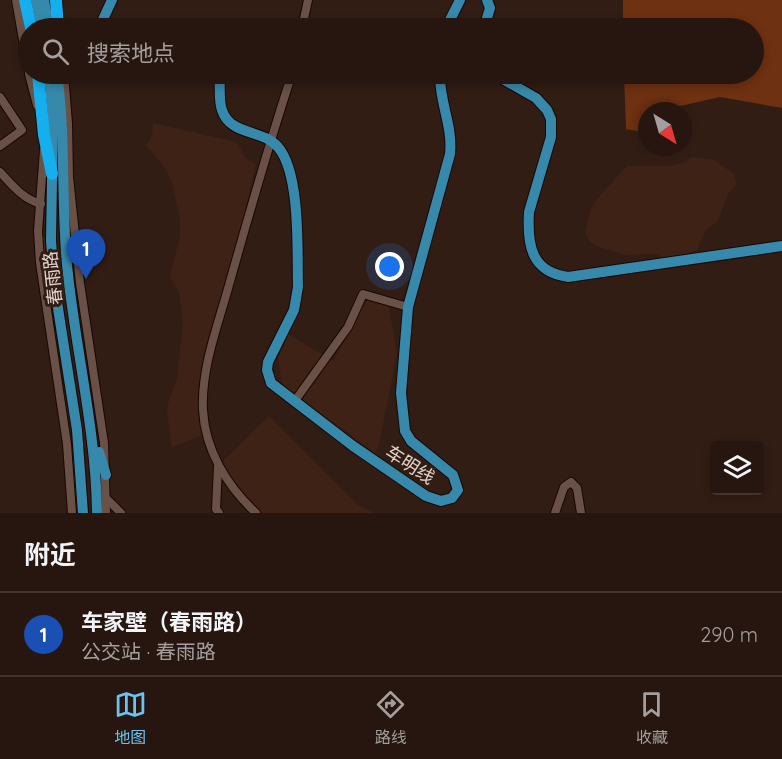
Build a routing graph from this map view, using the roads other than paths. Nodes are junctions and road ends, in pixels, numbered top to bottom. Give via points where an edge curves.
1 (16, 0) edge
2 (36, 0) edge
3 (44, 0) edge
4 (56, 0) edge
5 (60, 0) edge
6 (112, 0) edge
7 (308, 0) edge
8 (460, 0) edge
9 (487, 0) edge
10 (19, 18) edge
11 (40, 18) edge
12 (47, 18) edge
13 (58, 18) edge
14 (59, 18) edge
15 (104, 18) edge
16 (304, 18) edge
17 (451, 18) edge
18 (487, 18) edge
19 (31, 84) edge
20 (39, 84) edge
21 (56, 84) edge
22 (58, 84) edge
23 (59, 84) edge
24 (219, 84) edge
25 (289, 84) edge
26 (440, 84) edge
27 (512, 84) edge
28 (0, 97) edge
29 (44, 135) junction
30 (270, 140) junction
31 (0, 146) edge
32 (0, 172) edge
33 (52, 174) junction
34 (69, 177) junction
35 (41, 204) junction
36 (64, 220) junction
37 (782, 246) edge
38 (408, 307) junction
39 (294, 402) junction
40 (90, 420) junction
41 (218, 466) junction
42 (106, 475) junction
43 (106, 498) junction
44 (72, 513) edge
45 (83, 513) edge
46 (98, 513) edge
47 (106, 513) edge
48 (121, 513) edge
49 (219, 513) edge
50 (256, 513) edge
51 (555, 513) edge
52 (581, 513) edge

1 - 10 street
2 - 11 main road
3 - 12 main road
4 - 13 highway
5 - 14 street
6 - 15 main road
7 - 16 street
8 - 17 main road
9 - 18 main road
19 - 29 street
20 - 29 highway
21 - 33 main road, 春雨路
22 - 36 main road, 春雨路
23 - 34 street via 68,123
24 - 30 main road via 224,116 234,126
25 - 30 street
26 - 38 main road, 车明线 via 450,154
27 - 37 main road via 536,98 551,119 551,137 528,222 532,250 546,271 568,277
28 - 31 street via 22,130
29 - 33 highway
29 - 35 street
30 - 39 main road, 车明线 via 284,156 294,190 298,287 294,310 267,370 270,383
30 - 41 street via 203,389 207,434
32 - 35 street via 23,196
33 - 45 main road, 春雨路 via 54,277 77,430
34 - 36 main road
34 - 42 street
35 - 44 street via 41,274 67,444
36 - 40 main road, 春雨路 via 70,293
38 - 39 street via 363,294 348,327
38 - 39 main road, 车明线 via 401,393 405,431 411,441 453,475 458,490 452,498 441,501 426,496
40 - 42 main road
40 - 46 main road, 春雨路
41 - 49 street
41 - 50 street
42 - 43 street
43 - 47 street
43 - 48 street
51 - 52 street via 564,487 570,482 577,488

